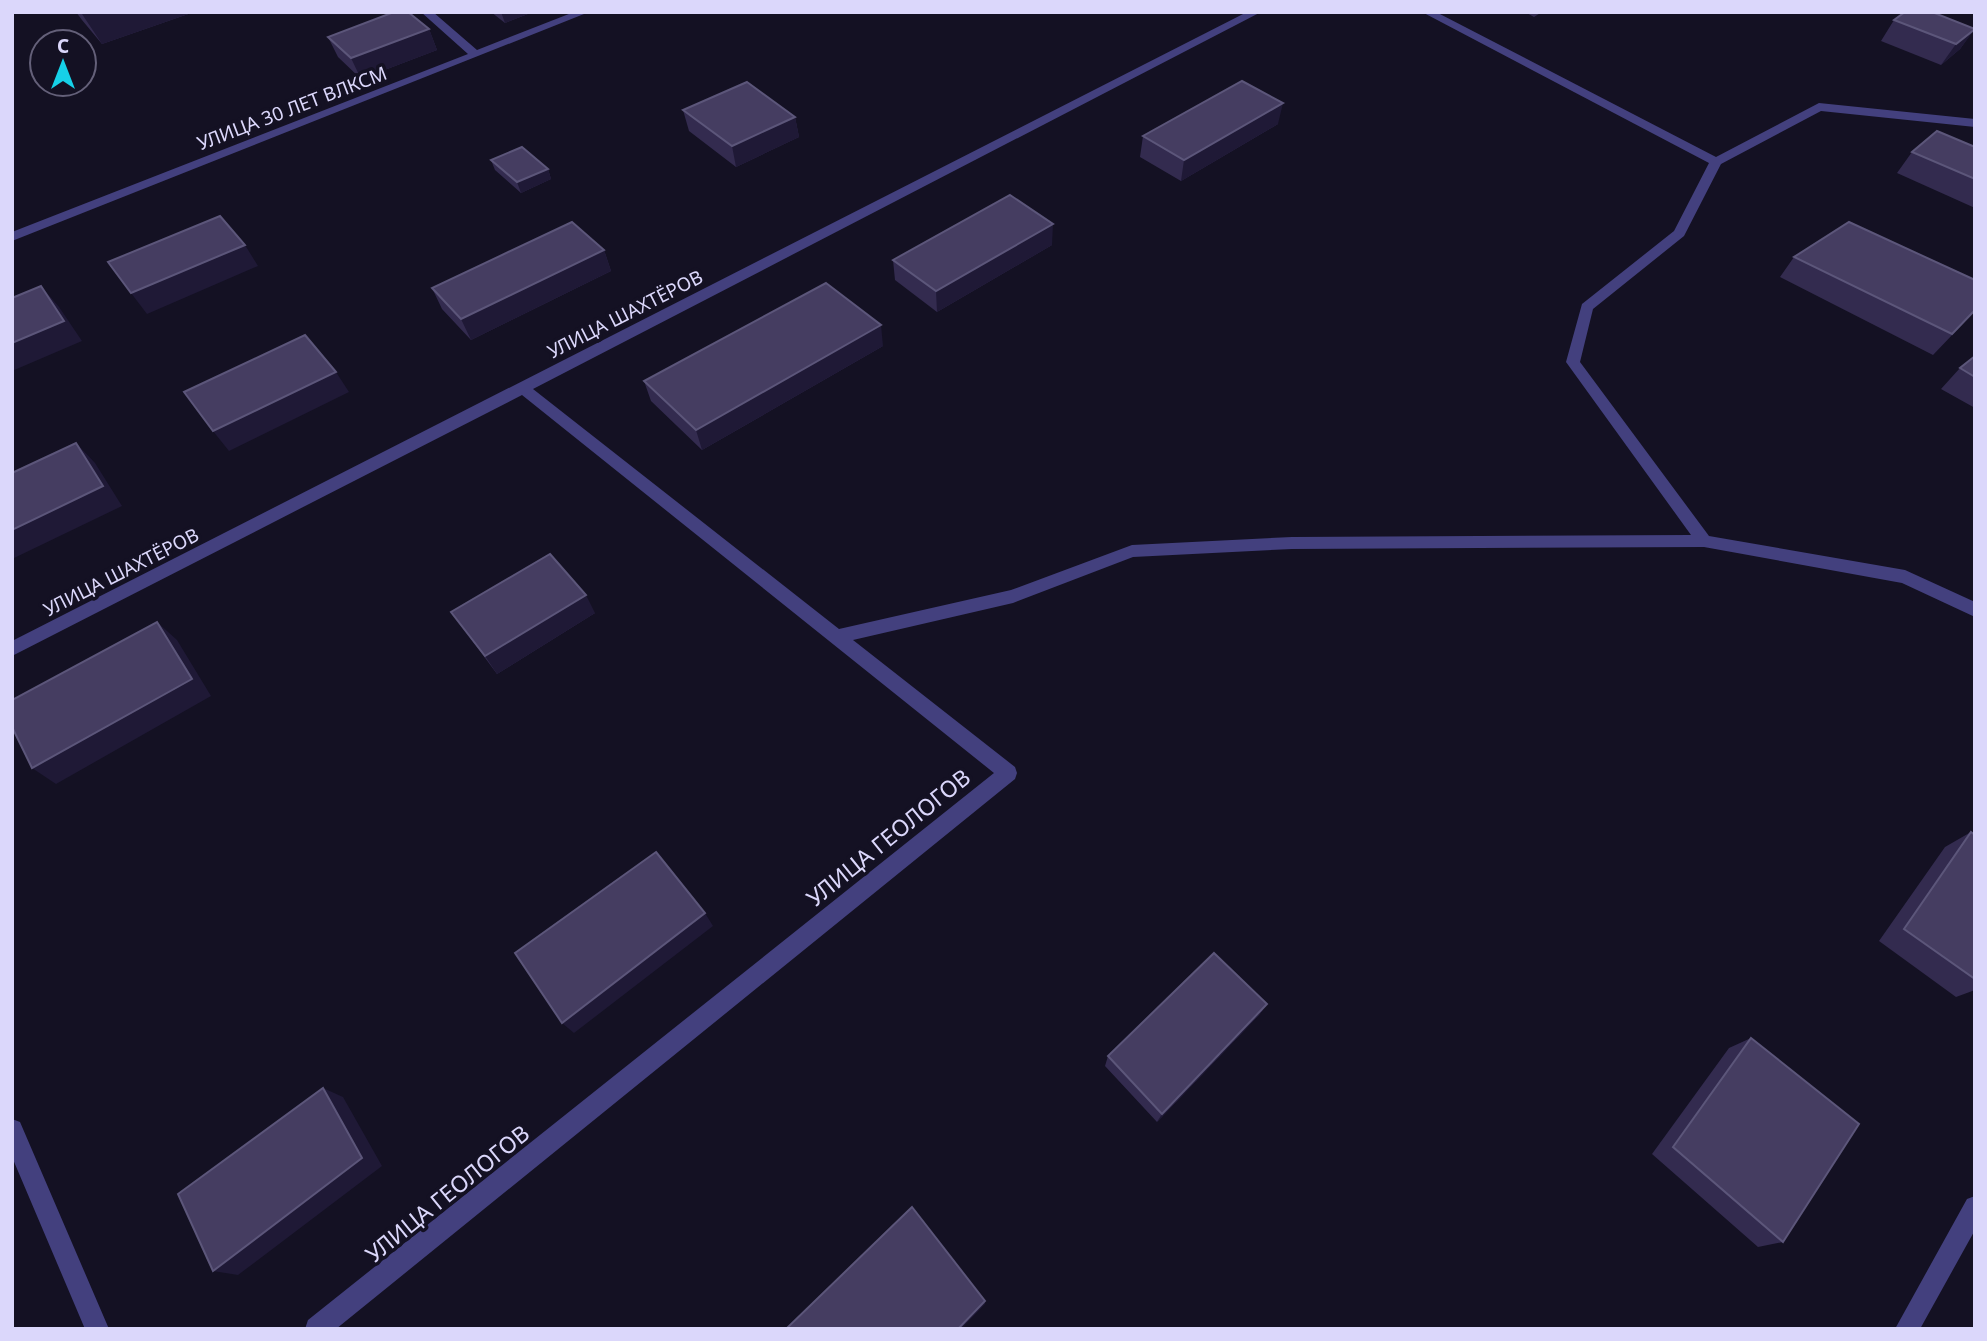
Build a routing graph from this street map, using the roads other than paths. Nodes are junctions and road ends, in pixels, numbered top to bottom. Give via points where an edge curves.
1 (426, 12) edge
2 (584, 12) edge
3 (1256, 12) edge
4 (1427, 12) edge
5 (476, 55) junction
6 (1975, 123) edge
7 (1716, 162) junction
8 (12, 237) edge
9 (523, 388) junction
10 (1704, 541) junction
11 (1975, 610) edge
12 (838, 637) junction
13 (12, 649) edge
14 (12, 1130) edge
15 (1975, 1207) edge
16 (97, 1329) edge
17 (317, 1329) edge
18 (1907, 1329) edge

1 - 5 street
2 - 5 street, УЛИЦА 30 ЛЕТ ВЛКСМ
3 - 9 street, УЛИЦА ШАХТЁРОВ
4 - 7 street
5 - 8 street, УЛИЦА 30 ЛЕТ ВЛКСМ
6 - 7 street via 1819,107
7 - 10 street via 1679,233 1587,307 1573,362
9 - 12 street, УЛИЦА ГЕОЛОГОВ
9 - 13 street, УЛИЦА ШАХТЁРОВ
10 - 11 street via 1905,576
10 - 12 street via 1292,543 1132,551 1013,596
12 - 17 street, УЛИЦА ГЕОЛОГОВ via 1008,773
14 - 16 street
15 - 18 street

